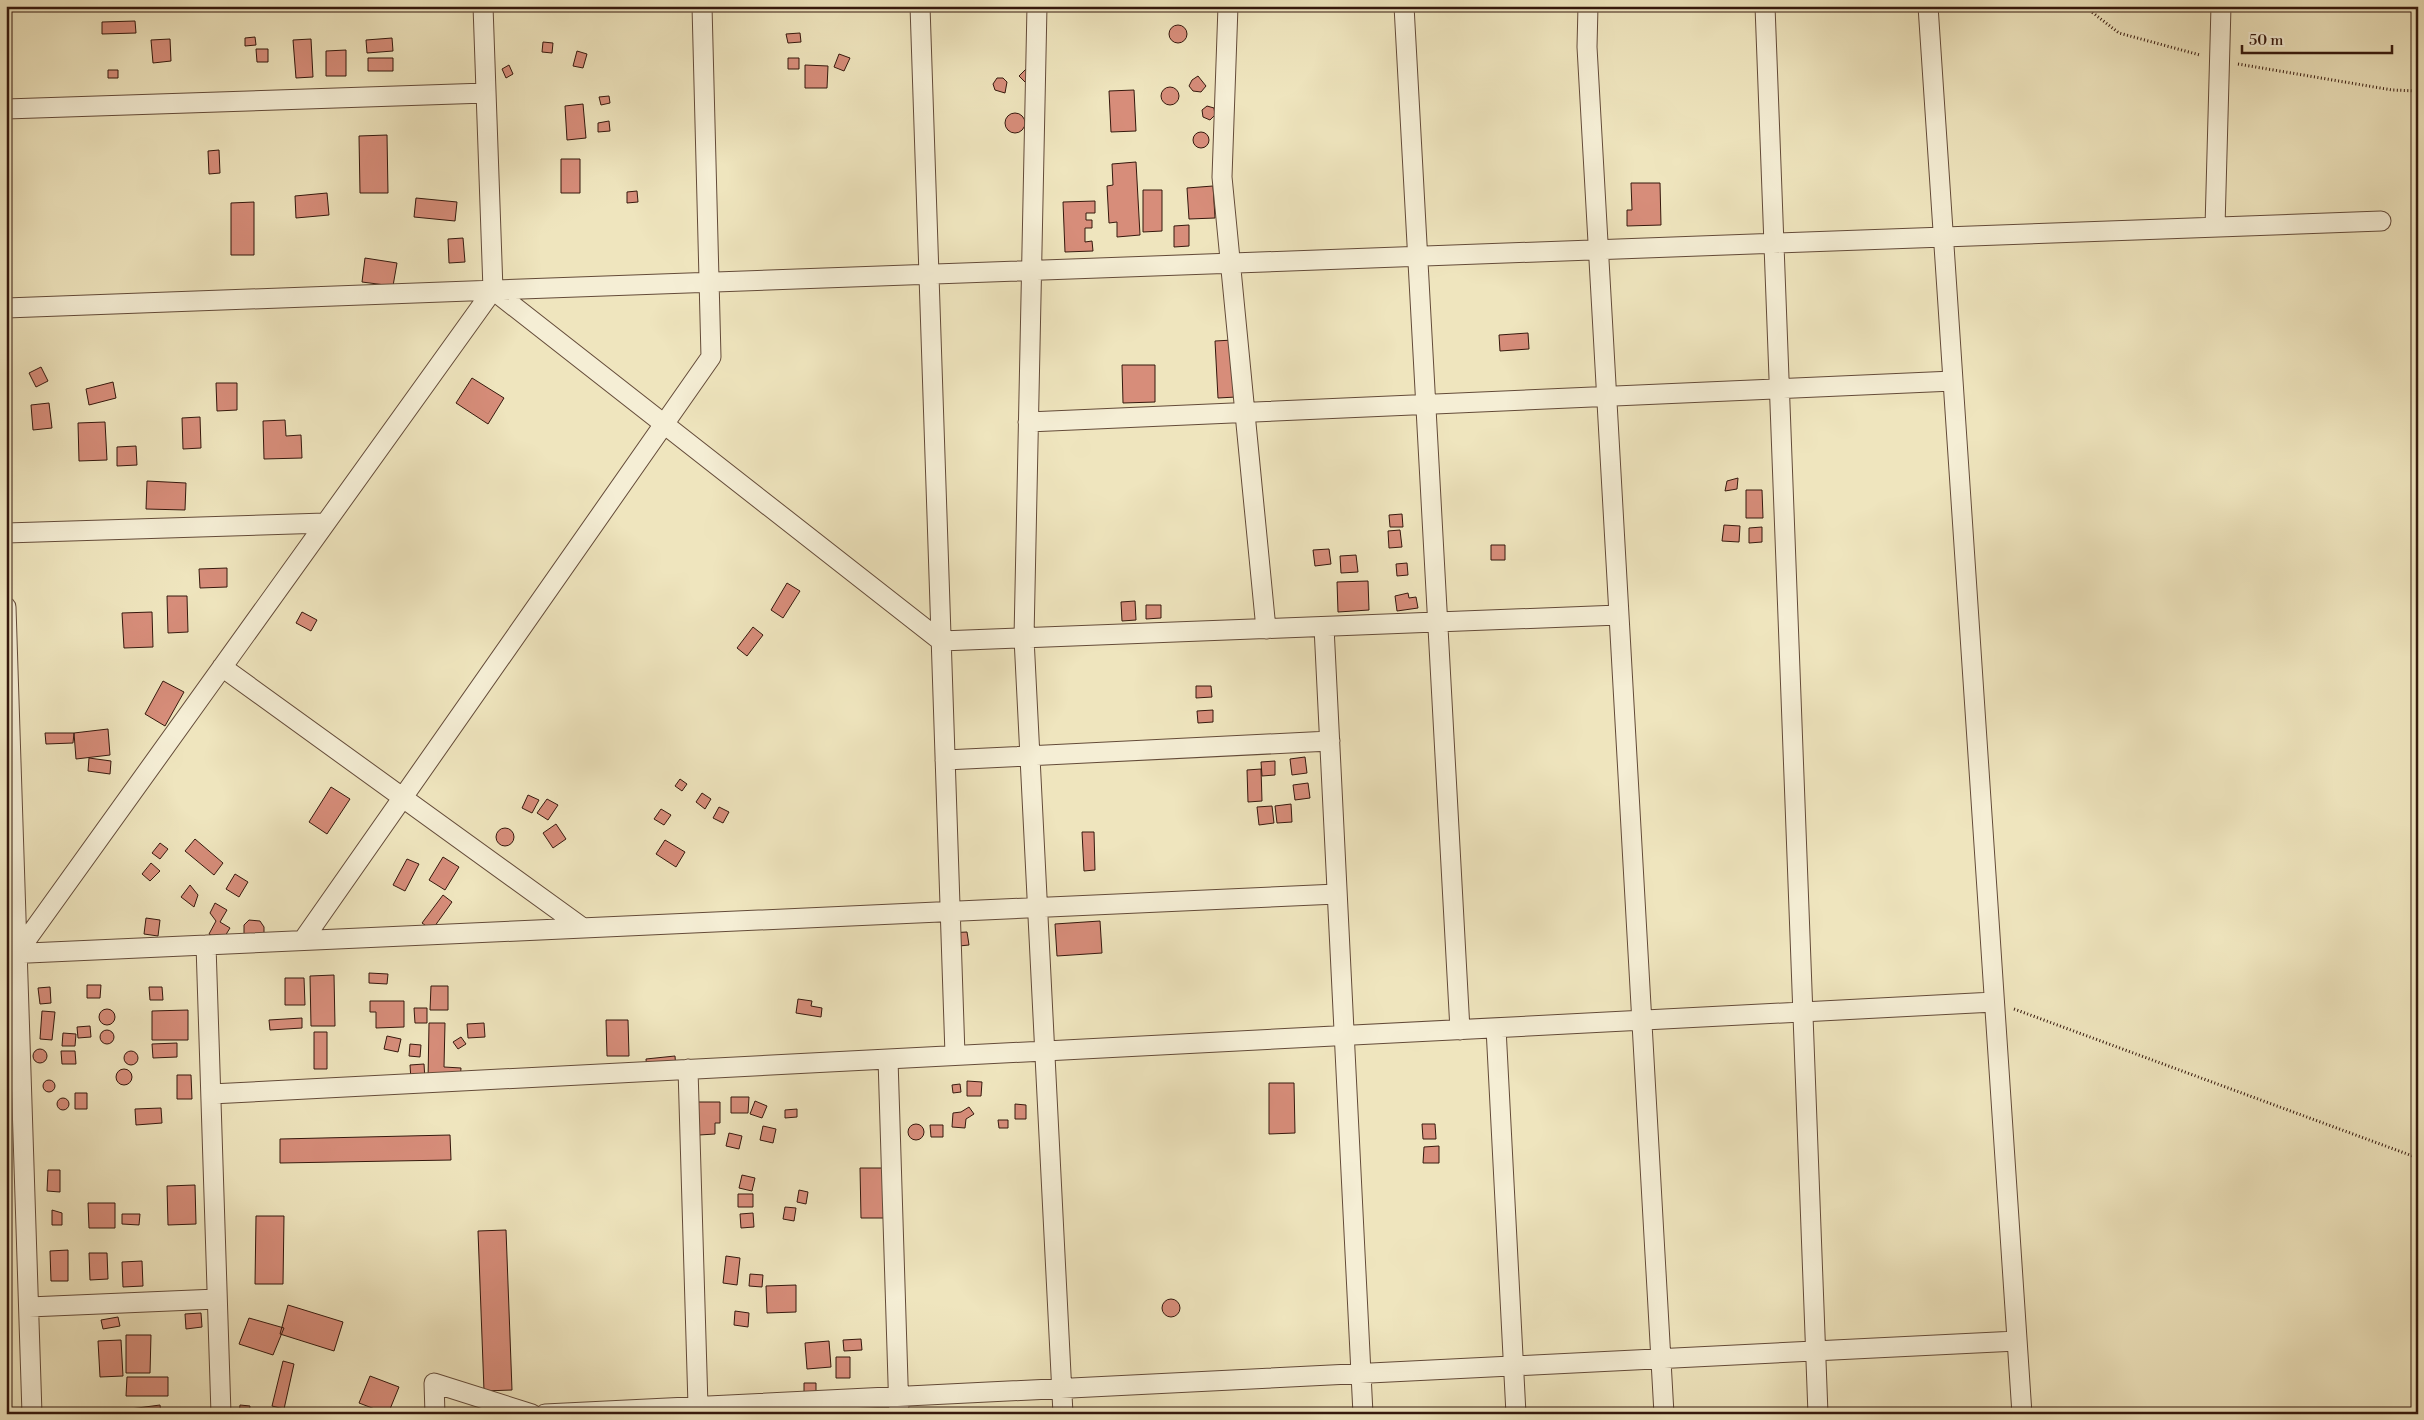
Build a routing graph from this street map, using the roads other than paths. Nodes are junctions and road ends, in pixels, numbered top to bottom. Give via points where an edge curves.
1 (483, 6) edge
2 (702, 6) edge
3 (920, 6) edge
4 (1037, 6) edge
5 (1228, 6) edge
6 (1404, 6) edge
7 (1588, 6) edge
8 (1765, 6) edge
9 (1928, 6) edge
10 (2221, 6) edge
11 (486, 93) junction
12 (6, 109) edge
13 (2380, 221) dead end
14 (2215, 227) junction
15 (1944, 237) junction
16 (1774, 243) junction
17 (1598, 250) junction
18 (1418, 256) junction
19 (1230, 263) junction
20 (1031, 270) junction
21 (929, 274) junction
22 (710, 282) junction
23 (493, 290) junction
24 (6, 308) edge
25 (1953, 381) junction
26 (1780, 389) junction
27 (1606, 396) junction
28 (1426, 404) junction
29 (1245, 412) junction
30 (1028, 422) junction
31 (664, 424) junction
32 (325, 524) junction
33 (6, 533) edge
34 (6, 608) edge
35 (1619, 615) junction
36 (1438, 622) junction
37 (1324, 627) junction
38 (1266, 629) junction
39 (1024, 638) junction
40 (941, 642) junction
41 (222, 667) junction
42 (1330, 742) junction
43 (9, 755) edge
44 (1030, 756) junction
45 (945, 760) junction
46 (403, 798) junction
47 (1337, 894) junction
48 (1038, 907) junction
49 (950, 911) junction
50 (583, 928) junction
51 (303, 940) junction
52 (206, 945) junction
53 (12, 954) edge
54 (1994, 1002) junction
55 (1803, 1012) junction
56 (1641, 1020) junction
57 (1496, 1028) junction
58 (1460, 1030) junction
59 (1344, 1035) junction
60 (1045, 1051) junction
61 (955, 1055) junction
62 (888, 1059) junction
63 (688, 1069) junction
64 (211, 1094) junction
65 (14, 1119) edge
66 (217, 1299) junction
67 (29, 1307) junction
68 (2017, 1341) junction
69 (1816, 1351) junction
70 (1661, 1358) junction
71 (1513, 1366) junction
72 (1361, 1373) junction
73 (1062, 1388) junction
74 (899, 1405) edge
75 (698, 1406) junction
76 (817, 1407) edge
77 (32, 1414) edge
78 (221, 1414) edge
79 (435, 1414) edge
80 (532, 1414) edge
81 (545, 1414) edge
82 (1063, 1414) edge
83 (1363, 1414) edge
84 (1516, 1414) edge
85 (1664, 1414) edge
86 (1818, 1414) edge
87 (2022, 1414) edge

1 - 11 street
2 - 22 street
3 - 21 street
4 - 20 street
5 - 19 street via 1222,178
6 - 18 street
7 - 17 street via 1587,47
8 - 16 street
9 - 15 street
10 - 14 street
11 - 12 street
11 - 23 street
13 - 14 street
14 - 15 street
15 - 16 street
15 - 25 street
16 - 17 street
16 - 26 street
17 - 18 street
17 - 27 street
18 - 19 street
18 - 28 street
19 - 20 street
19 - 29 street
20 - 21 street
20 - 30 street
21 - 22 street
21 - 40 street
22 - 23 street
22 - 31 street via 712,358
23 - 24 street
23 - 31 street
23 - 32 street
25 - 26 street
25 - 54 street
26 - 27 street
26 - 55 street
27 - 28 street
27 - 35 street
28 - 29 street
28 - 36 street
29 - 30 street
29 - 38 street
30 - 39 street
31 - 40 street
31 - 46 street
32 - 33 street
32 - 41 street
34 - 43 street
35 - 36 street
35 - 56 street
36 - 37 street
36 - 58 street
37 - 38 street
37 - 42 street
38 - 39 street
39 - 40 street
39 - 44 street
40 - 45 street
41 - 46 street
41 - 53 street
42 - 44 street
42 - 47 street
43 - 53 street
44 - 45 street
44 - 48 street
45 - 49 street
46 - 50 street
46 - 51 street
47 - 48 street
47 - 59 street
48 - 49 street
48 - 60 street
49 - 50 street
49 - 61 street
50 - 51 street
51 - 52 street
52 - 53 street
52 - 64 street
53 - 65 street
54 - 55 street
54 - 68 street
55 - 56 street
55 - 69 street
56 - 57 street
56 - 70 street
57 - 58 street
57 - 71 street
58 - 59 street
59 - 60 street
59 - 72 street
60 - 61 street
60 - 73 street
61 - 62 street
62 - 63 street
62 - 74 street
63 - 64 street
63 - 75 street
64 - 66 street
65 - 67 street
66 - 67 street
66 - 78 street
67 - 77 street
68 - 69 street
68 - 87 street
69 - 70 street
69 - 86 street
70 - 71 street
70 - 85 street
71 - 72 street
71 - 84 street
72 - 73 street
72 - 83 street
73 - 74 street
73 - 82 street
74 - 76 street
75 - 76 street
75 - 81 street
79 - 80 street via 434,1383

